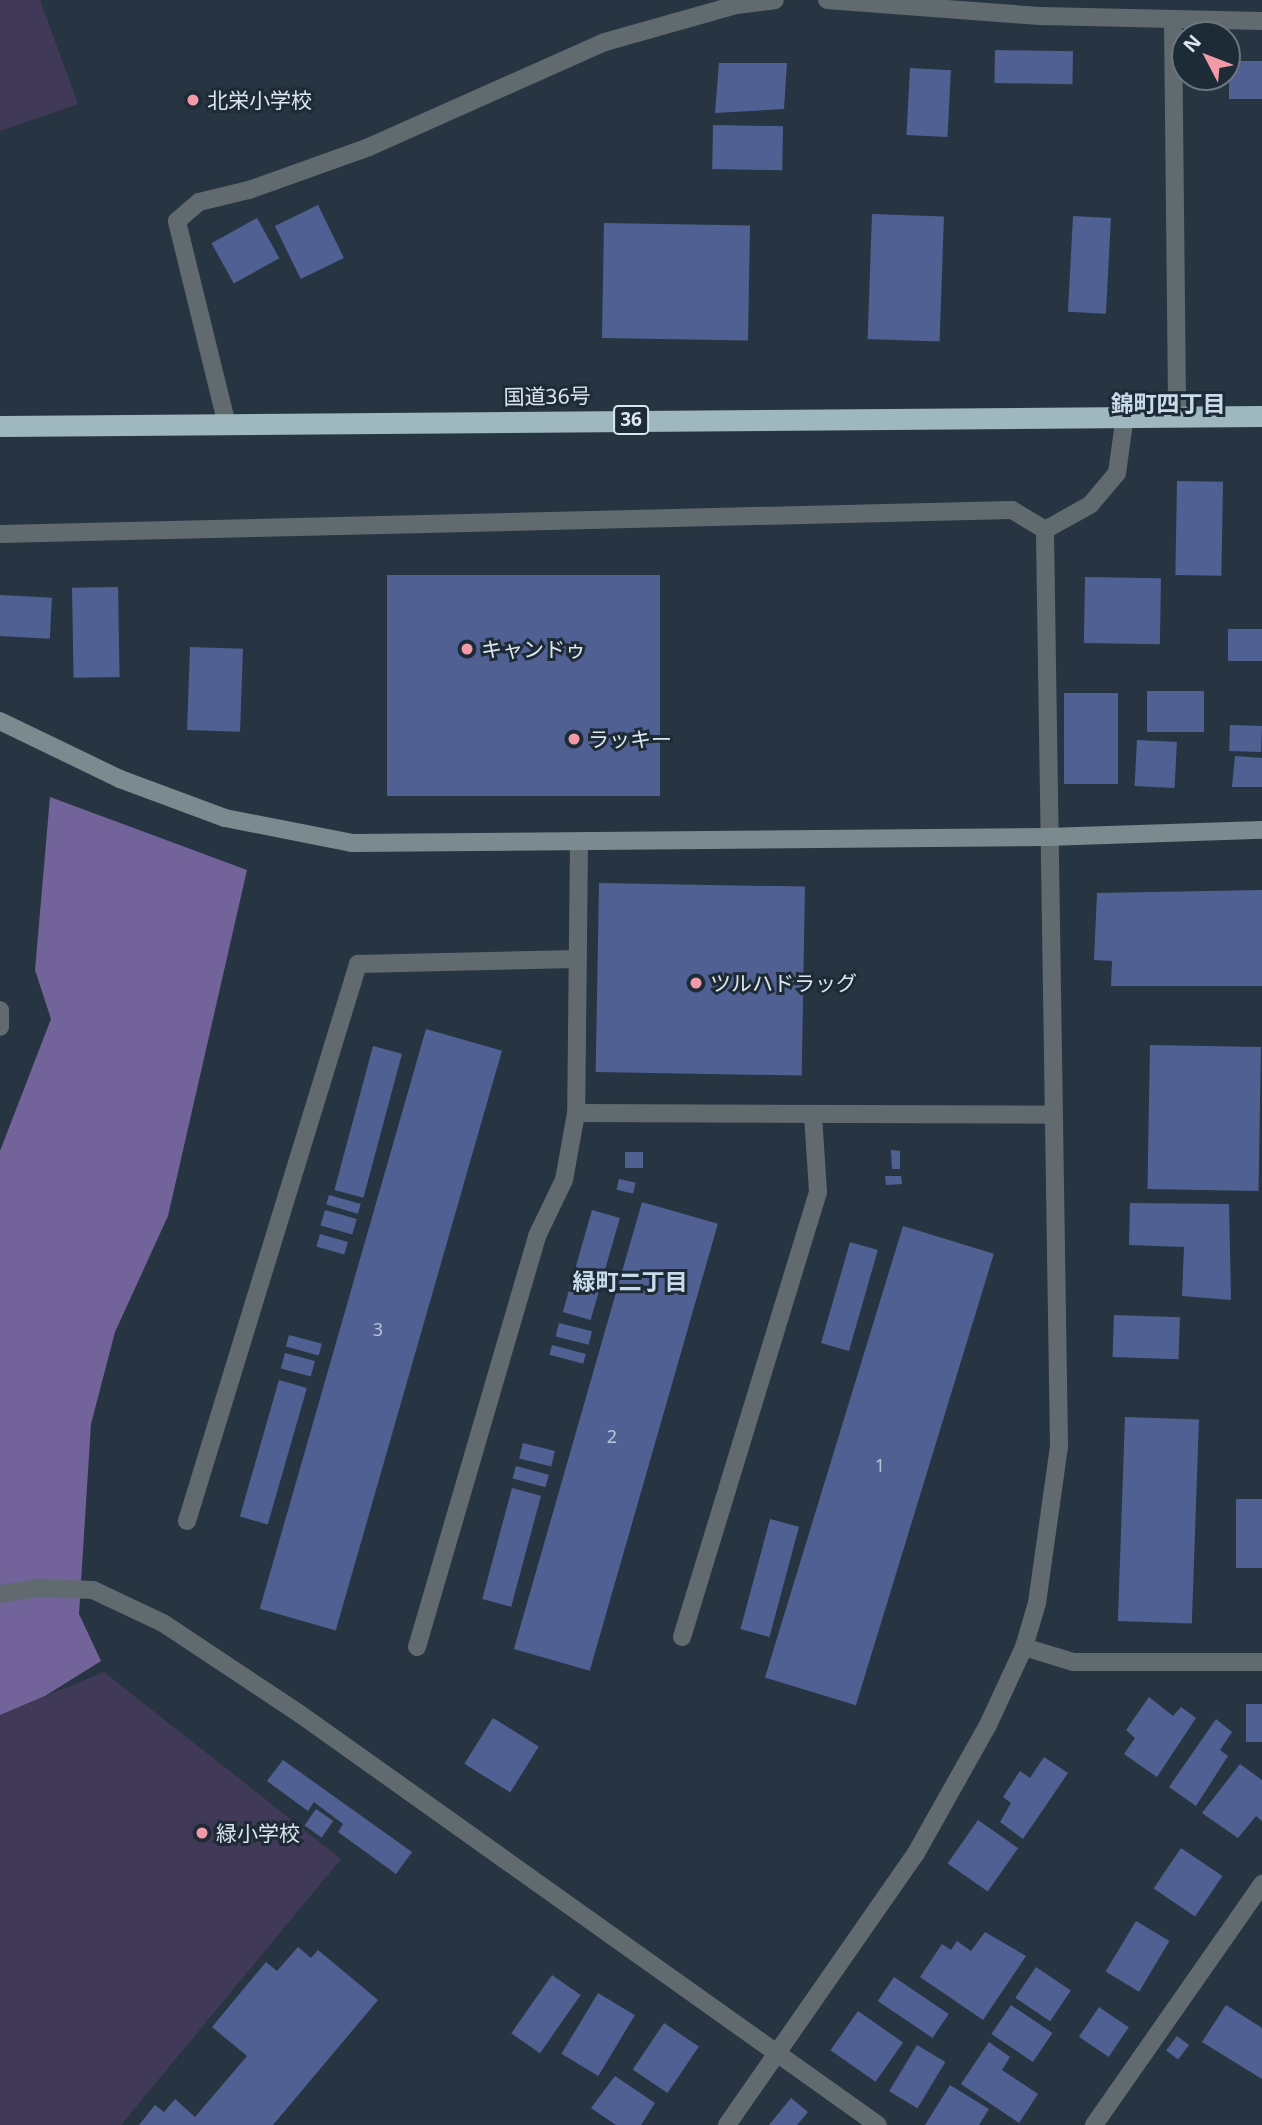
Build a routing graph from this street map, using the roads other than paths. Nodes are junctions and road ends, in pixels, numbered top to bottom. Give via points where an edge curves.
1 (775, 0) edge
2 (827, 0) edge
3 (1042, 8) edge
4 (1173, 20) junction
5 (1262, 21) edge
6 (1125, 415) junction
7 (1177, 416) junction
8 (1262, 416) edge
9 (227, 425) junction
10 (0, 426) edge
11 (1045, 530) junction
12 (0, 534) edge
13 (0, 721) edge
14 (1262, 830) edge
15 (1047, 837) junction
16 (579, 842) junction
17 (578, 958) junction
18 (0, 1010) edge
19 (0, 1027) edge
20 (576, 1114) junction
21 (813, 1114) junction
22 (1054, 1115) junction
23 (187, 1521) dead end
24 (0, 1594) edge
25 (682, 1637) dead end
26 (417, 1647) dead end
27 (1024, 1647) junction
28 (1262, 1662) edge
29 (1262, 1884) edge
30 (776, 2054) junction
31 (727, 2125) edge
32 (878, 2125) edge
33 (1094, 2125) edge

1 - 9 street via 736,5 605,42 369,146 249,190 199,202 177,221
2 - 3 street
3 - 4 street
4 - 5 street
4 - 7 street
6 - 7 highway, 国道36号 / 36
6 - 9 highway, 国道36号 / 36
6 - 11 street via 1117,473 1090,505
7 - 8 highway, 国道36号 / 36
9 - 10 highway, 国道36号 / 36
11 - 12 street via 1012,510
11 - 15 street
13 - 16 street via 120,779 225,818 352,843
14 - 15 street
15 - 16 street
15 - 22 street
16 - 17 street
17 - 20 street
17 - 23 street via 358,964
18 - 19 street
20 - 21 street
20 - 26 street via 564,1180 537,1236
21 - 22 street
21 - 25 street via 818,1192
22 - 27 street via 1059,1446 1037,1602
24 - 30 street via 38,1588 93,1590 163,1623 300,1714
27 - 28 street via 1073,1662
27 - 30 street via 988,1725 915,1855
29 - 33 street
30 - 31 street
30 - 32 street

